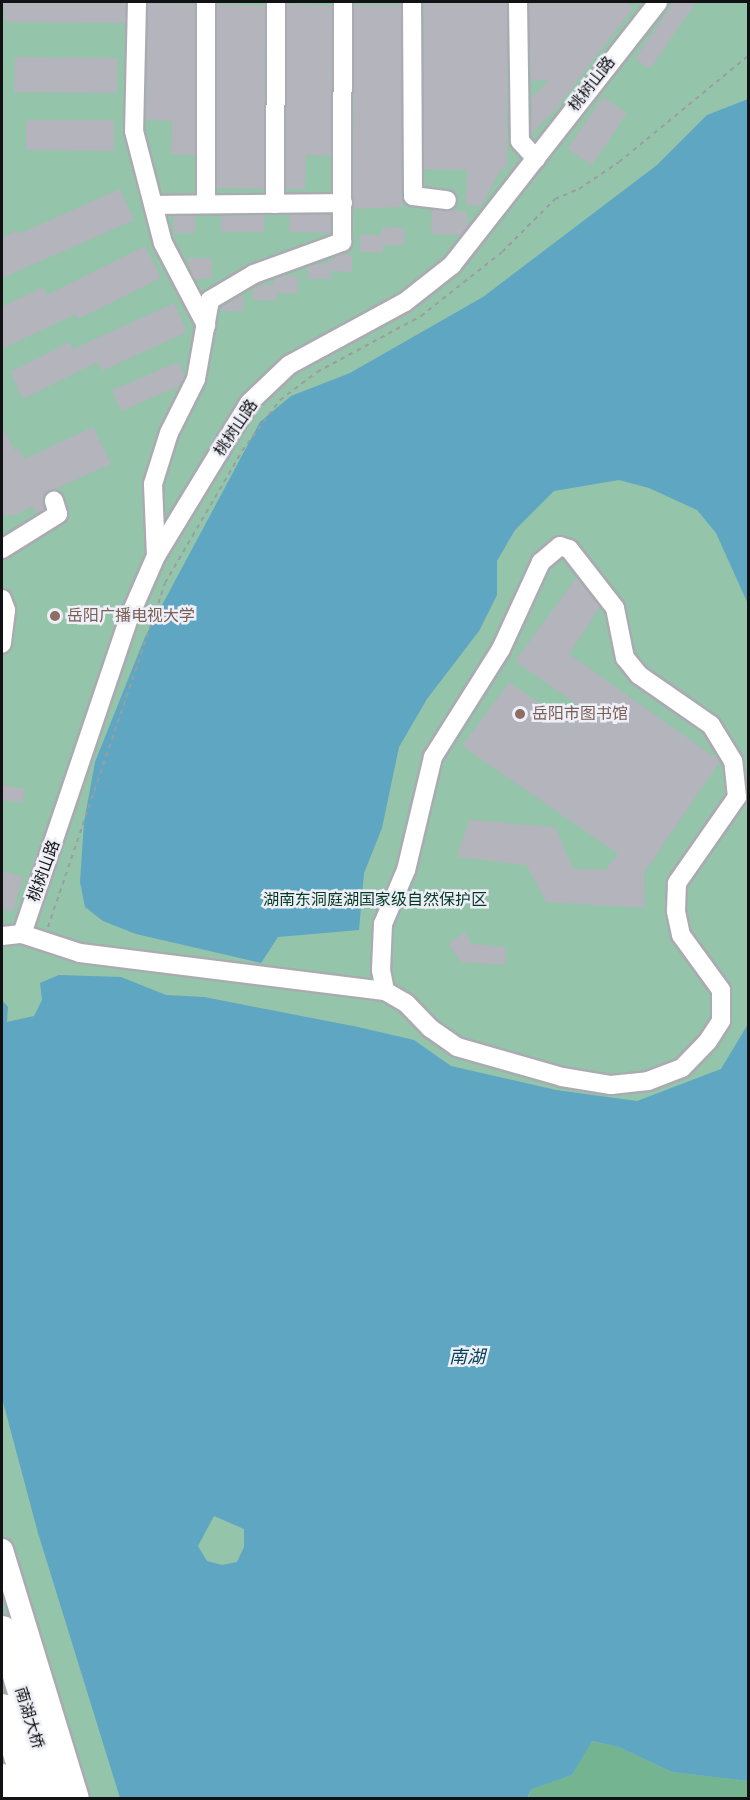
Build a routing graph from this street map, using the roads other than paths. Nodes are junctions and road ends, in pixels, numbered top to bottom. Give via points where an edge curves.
1 (137, 2) edge
2 (206, 2) edge
3 (276, 2) edge
4 (343, 2) edge
5 (412, 2) edge
6 (518, 2) edge
7 (658, 2) edge
8 (536, 159) junction
9 (447, 200) dead end
10 (343, 203) junction
11 (206, 204) junction
12 (275, 204) junction
13 (156, 205) junction
14 (206, 325) junction
15 (54, 501) dead end
16 (2, 549) edge
17 (156, 556) junction
18 (3, 607) edge
19 (2, 644) edge
20 (22, 934) junction
21 (2, 936) edge
22 (385, 991) junction
23 (2, 1550) edge
24 (2, 1629) edge
25 (2, 1707) edge
26 (26, 1781) edge
27 (53, 1798) edge
28 (78, 1798) edge

1 - 13 street via 134,131
2 - 11 street
3 - 12 street
4 - 10 street
5 - 9 street via 413,196
6 - 8 street via 520,141
7 - 8 street, 桃树山路
8 - 17 street, 桃树山路 via 453,265 405,302 289,365 249,403
10 - 12 street
10 - 14 street via 342,242 254,274 210,300
11 - 12 street
11 - 13 street
13 - 14 street via 163,243
14 - 17 street via 196,379 169,433 153,484
15 - 16 street via 58,514
17 - 20 street, 桃树山路 via 128,620
18 - 19 street
20 - 21 street
20 - 22 street via 80,953
22 - 22 street via 406,1003 457,1047 506,1064 610,1085 648,1081 682,1068 721,1021 721,990 681,935 676,912 677,883 736,797 733,761 711,725 639,675 625,658 615,608 569,549 560,546 540,562 501,650 432,757 406,870 383,924 381,970
23 - 26 main road
24 - 26 highway, 南湖大桥
25 - 26 highway, 南湖大桥
26 - 27 highway
26 - 28 main road

